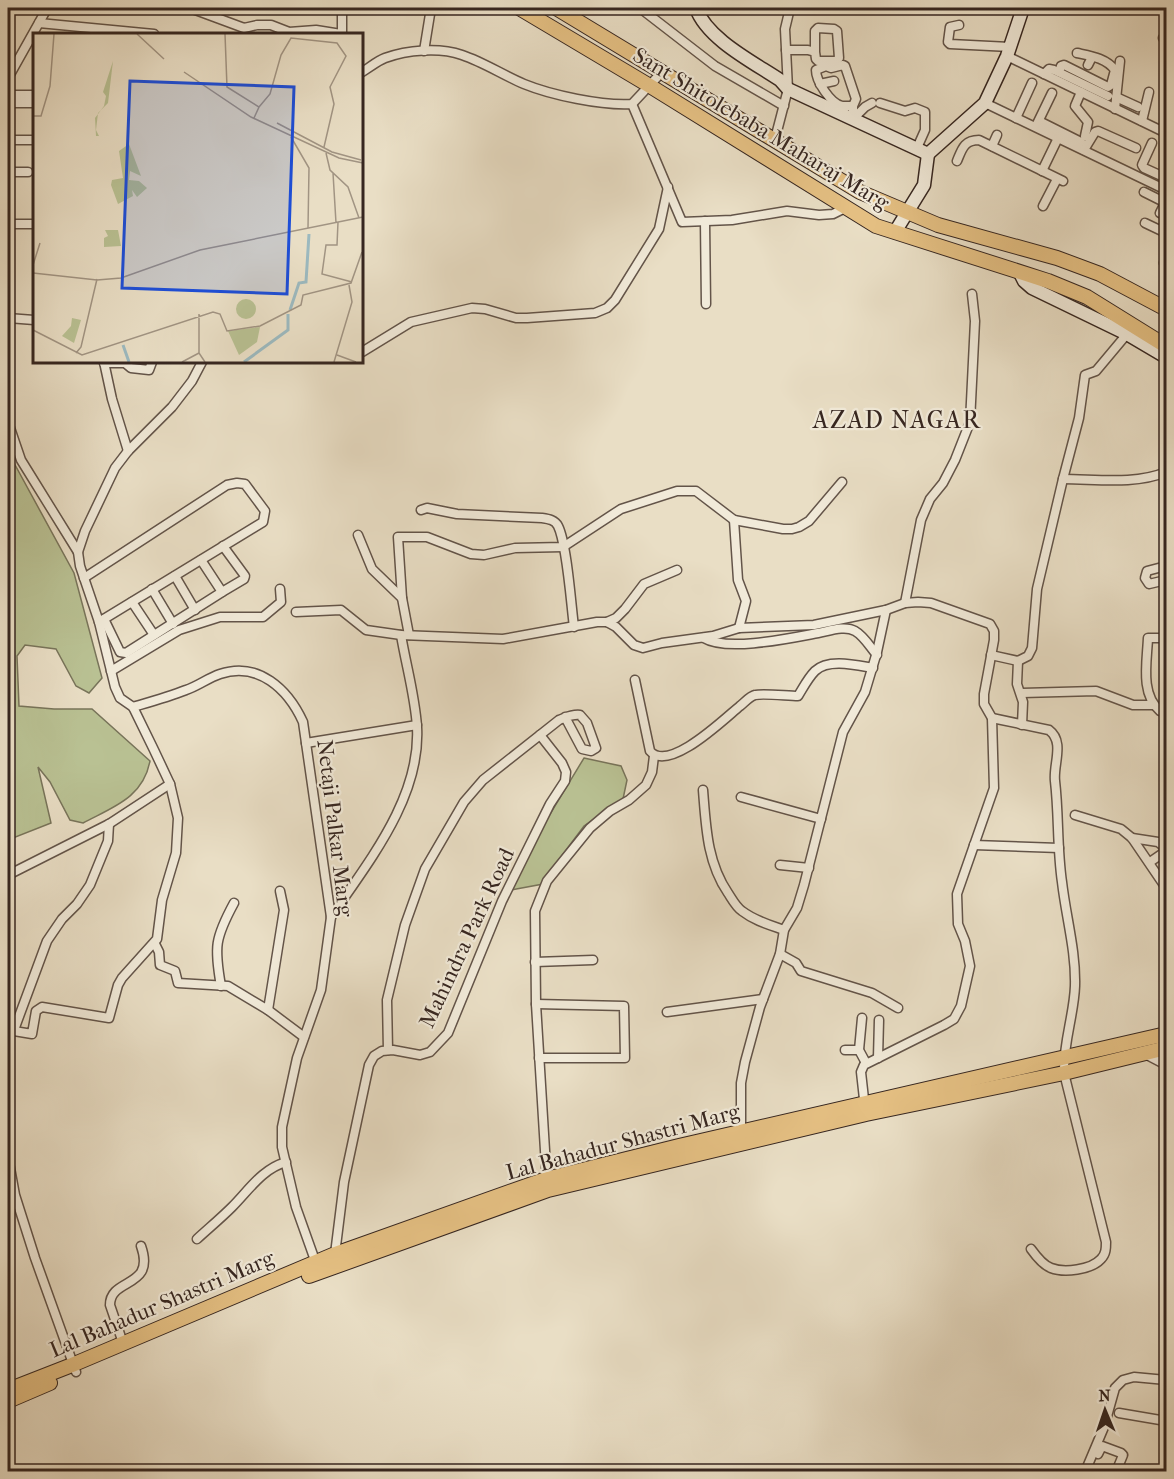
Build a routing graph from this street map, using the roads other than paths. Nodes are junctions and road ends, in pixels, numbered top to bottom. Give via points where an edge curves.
1 (45, 8) edge
2 (190, 8) edge
3 (342, 8) edge
4 (431, 8) edge
5 (519, 8) edge
6 (556, 8) edge
7 (640, 8) edge
8 (696, 8) edge
9 (790, 8) edge
10 (1023, 8) edge
11 (39, 23) junction
12 (959, 25) dead end
13 (243, 31) edge
14 (35, 33) edge
15 (144, 33) edge
16 (335, 33) edge
17 (341, 33) edge
18 (31, 45) edge
19 (786, 50) junction
20 (424, 51) junction
21 (1009, 51) junction
22 (814, 52) junction
23 (1077, 53) dead end
24 (1120, 61) dead end
25 (363, 71) edge
26 (662, 72) junction
27 (1059, 72) junction
28 (1044, 74) junction
29 (8, 78) edge
30 (834, 81) dead end
31 (1032, 83) dead end
32 (820, 84) junction
33 (650, 86) junction
34 (788, 89) junction
35 (1081, 92) junction
36 (1149, 92) dead end
37 (1052, 93) dead end
38 (8, 95) edge
39 (33, 95) edge
40 (1112, 96) junction
41 (8, 103) edge
42 (33, 103) edge
43 (985, 103) junction
44 (632, 104) junction
45 (784, 106) junction
46 (853, 106) junction
47 (1138, 107) dead end
48 (1115, 109) junction
49 (1016, 118) junction
50 (852, 119) junction
51 (1142, 121) junction
52 (1037, 124) junction
53 (952, 131) junction
54 (1167, 133) edge
55 (997, 135) dead end
56 (1058, 138) junction
57 (775, 139) junction
58 (8, 140) edge
59 (33, 140) edge
60 (1084, 142) junction
61 (1152, 143) dead end
62 (962, 144) junction
63 (992, 146) junction
64 (1136, 148) dead end
65 (923, 151) junction
66 (957, 157) dead end
67 (1166, 166) edge
68 (1042, 171) junction
69 (8, 172) edge
70 (27, 172) dead end
71 (1164, 176) edge
72 (668, 187) junction
73 (1166, 189) edge
74 (1144, 192) dead end
75 (1166, 202) edge
76 (1043, 206) dead end
77 (847, 207) junction
78 (906, 212) junction
79 (1160, 213) dead end
80 (705, 221) junction
81 (930, 222) junction
82 (1145, 223) dead end
83 (8, 224) edge
84 (33, 224) edge
85 (895, 232) junction
86 (1167, 233) edge
87 (923, 242) junction
88 (1167, 254) edge
89 (1167, 267) edge
90 (1020, 273) junction
91 (972, 294) dead end
92 (706, 304) dead end
93 (1167, 309) edge
94 (8, 318) edge
95 (33, 320) edge
96 (1126, 334) junction
97 (1167, 346) edge
98 (363, 351) edge
99 (1167, 357) edge
100 (104, 363) edge
101 (125, 363) edge
102 (152, 363) edge
103 (201, 363) edge
104 (8, 422) edge
105 (128, 451) junction
106 (1167, 472) edge
107 (1063, 479) junction
108 (842, 482) dead end
109 (421, 510) dead end
110 (734, 520) junction
111 (358, 535) dead end
112 (223, 546) junction
113 (563, 547) junction
114 (78, 552) junction
115 (201, 560) junction
116 (1167, 566) edge
117 (677, 570) dead end
118 (175, 576) junction
119 (84, 579) junction
120 (1167, 580) edge
121 (152, 589) junction
122 (280, 589) dead end
123 (222, 592) junction
124 (402, 598) junction
125 (132, 602) junction
126 (905, 603) junction
127 (195, 610) junction
128 (886, 610) junction
129 (296, 612) dead end
130 (101, 621) junction
131 (607, 622) junction
132 (173, 624) junction
133 (574, 627) junction
134 (739, 628) junction
135 (154, 635) junction
136 (405, 635) junction
137 (704, 638) junction
138 (1167, 638) edge
139 (877, 655) junction
140 (991, 655) junction
141 (1018, 661) junction
142 (873, 668) junction
143 (111, 670) junction
144 (635, 680) dead end
145 (1022, 693) junction
146 (1153, 705) junction
147 (132, 707) junction
148 (1167, 711) edge
149 (565, 717) junction
150 (992, 718) junction
151 (417, 725) junction
152 (1022, 725) junction
153 (540, 735) junction
154 (306, 743) junction
155 (654, 756) junction
156 (170, 784) junction
157 (703, 790) dead end
158 (741, 797) dead end
159 (1075, 814) dead end
160 (821, 819) junction
161 (109, 824) junction
162 (1132, 838) junction
163 (974, 845) junction
164 (1059, 848) junction
165 (1167, 849) edge
166 (1150, 862) junction
167 (780, 865) dead end
168 (809, 868) junction
169 (8, 875) edge
170 (1166, 885) edge
171 (280, 891) dead end
172 (234, 903) dead end
173 (331, 917) junction
174 (784, 930) junction
175 (154, 944) junction
176 (780, 954) junction
177 (593, 960) dead end
178 (535, 962) junction
179 (221, 986) junction
180 (763, 999) junction
181 (536, 1004) junction
182 (898, 1008) dead end
183 (268, 1010) junction
184 (667, 1012) dead end
185 (862, 1018) dead end
186 (879, 1020) dead end
187 (11, 1030) edge
188 (1167, 1034) edge
189 (304, 1037) junction
190 (1167, 1047) edge
191 (388, 1050) junction
192 (845, 1050) dead end
193 (859, 1050) junction
194 (1144, 1053) junction
195 (539, 1058) junction
196 (878, 1058) junction
197 (866, 1063) junction
198 (1167, 1065) edge
199 (1064, 1066) junction
200 (866, 1109) junction
201 (741, 1138) junction
202 (8, 1157) edge
203 (286, 1162) junction
204 (547, 1184) junction
205 (434, 1225) junction
206 (197, 1239) dead end
207 (141, 1246) dead end
208 (1030, 1249) dead end
209 (335, 1254) junction
210 (318, 1267) junction
211 (123, 1343) junction
212 (74, 1369) junction
213 (1167, 1380) edge
214 (8, 1390) edge
215 (8, 1401) edge
216 (1119, 1413) dead end
217 (1167, 1421) edge
218 (1085, 1472) edge
219 (1091, 1472) edge
220 (1116, 1472) edge

1 - 11 street
2 - 13 street
3 - 17 street
4 - 20 street
5 - 33 main road, Sant Shitolebaba Maharaj Marg
6 - 26 main road, Sant Shitolebaba Maharaj Marg
7 - 45 street via 715,66
8 - 34 main road via 712,33
9 - 19 street
10 - 21 main road
11 - 14 street
11 - 15 street
12 - 21 street via 950,27 950,44
13 - 16 street via 271,25 289,32
18 - 29 street
19 - 22 street
19 - 34 street
20 - 25 street via 383,59
20 - 44 street via 459,54 526,85 580,99
21 - 28 street
21 - 43 main road
22 - 22 street via 818,61 839,58 834,28 815,31
23 - 27 street via 1090,61 1102,60 1113,66 1111,85 1108,87 1064,65
24 - 40 street
26 - 33 street
26 - 57 main road, Sant Shitolebaba Maharaj Marg
27 - 28 street via 1048,69
27 - 40 street
28 - 35 street
30 - 32 street
31 - 49 street
32 - 46 street via 839,105
32 - 46 street via 816,70 845,66 856,99
33 - 44 street
33 - 77 main road, Sant Shitolebaba Maharaj Marg
34 - 45 street
34 - 50 main road
35 - 48 street
35 - 60 street via 1075,106 1088,123
36 - 51 street
37 - 52 street
38 - 39 street
40 - 47 street
40 - 48 street
41 - 42 street
43 - 49 street
43 - 53 main road
44 - 72 street
45 - 57 street
46 - 50 street
48 - 51 street
49 - 52 street
50 - 65 main road
50 - 65 street via 876,103 925,112
51 - 54 street
52 - 56 street
52 - 60 street
53 - 62 street
53 - 65 main road
55 - 63 street
56 - 60 street
56 - 68 street
57 - 78 main road, Sant Shitolebaba Maharaj Marg via 860,192
58 - 59 street
60 - 64 street via 1098,131
60 - 73 street
61 - 71 street via 1142,165
62 - 63 street via 979,140
62 - 66 street
63 - 68 street
65 - 78 main road via 924,185
67 - 71 street
68 - 76 street via 1060,180
69 - 70 street
72 - 80 street via 682,222
72 - 98 street via 659,229 607,308 595,313 527,318 472,308 411,322
74 - 75 street
75 - 79 street
77 - 80 street via 834,214 787,211
77 - 85 main road, Sant Shitolebaba Maharaj Marg via 876,226
78 - 81 main road, Sant Shitolebaba Maharaj Marg
78 - 85 main road
80 - 92 street
81 - 87 main road
81 - 93 main road, Sant Shitolebaba Maharaj Marg via 1057,258 1100,274
82 - 86 street
83 - 84 street
85 - 87 main road, Sant Shitolebaba Maharaj Marg
87 - 90 main road, Sant Shitolebaba Maharaj Marg
88 - 89 street
90 - 96 main road via 1032,288
90 - 97 main road, Sant Shitolebaba Maharaj Marg via 1087,297
91 - 126 street via 975,321 970,422 951,467 921,520
94 - 95 street
96 - 99 main road
96 - 107 street via 1096,371 1085,375 1079,418
100 - 105 street
101 - 102 street via 131,368 149,370
103 - 105 street via 172,407
104 - 114 street via 21,460
105 - 114 street via 116,468
106 - 107 street via 1137,479
107 - 141 street via 1037,589 1032,648 1028,656
108 - 110 street via 800,527 783,529
109 - 113 street via 550,519 557,524
110 - 113 street via 696,491 677,491 621,509
110 - 134 street via 738,580 746,601
111 - 124 street via 372,569
112 - 115 street
112 - 119 street via 263,522 265,511 245,484 227,485
112 - 123 street via 245,576
113 - 124 street via 515,548 484,555 427,537 398,537
113 - 133 street
114 - 119 street
115 - 118 street
115 - 123 street
116 - 120 street via 1147,571 1145,578 1149,584
117 - 131 street via 644,584 625,609
118 - 121 street
118 - 127 street
119 - 130 street
121 - 125 street
121 - 132 street
122 - 143 street via 281,602 263,617 220,617 179,630
123 - 127 street
124 - 136 street
125 - 130 street
125 - 135 street
126 - 128 street
126 - 140 street via 931,603 990,624 994,631
127 - 132 street
128 - 134 street via 814,626
128 - 139 street
129 - 136 street via 340,610 366,630
130 - 135 street via 123,653
130 - 143 street
131 - 133 street
131 - 137 street via 638,647
132 - 135 street
133 - 136 street via 503,639
134 - 137 street
136 - 151 street
137 - 139 street via 729,644 845,628 866,640
138 - 146 street via 1148,638 1146,671
139 - 142 street
140 - 141 street
140 - 150 street via 984,704
141 - 145 street via 1017,684
142 - 155 street via 841,664 816,670 798,696 756,695 692,745 678,753
142 - 160 street via 843,732
143 - 147 street via 120,698
144 - 155 street
145 - 146 street via 1096,691 1133,705
145 - 152 street
146 - 148 street
147 - 154 street, Netaji Palkar Marg via 220,674 249,670 289,696 303,722
147 - 156 street
149 - 149 street via 580,714 596,748 591,752 582,748
149 - 153 street
150 - 152 street
150 - 163 street via 994,788
151 - 154 street
151 - 173 street via 410,777 396,814
152 - 164 street via 1049,730 1055,735
153 - 191 street via 483,780 465,802 425,869 405,925 387,1000
153 - 191 street, Mahindra Park Road via 562,763 565,781 502,901 448,1033 430,1052 420,1055
154 - 173 street, Netaji Palkar Marg
155 - 178 street via 646,785 590,828 547,881 536,910
156 - 161 street
156 - 175 street via 178,818 176,853
157 - 174 street via 711,859 719,879 740,909 756,920
158 - 160 street
159 - 162 street via 1121,829
160 - 168 street
161 - 169 street
161 - 187 street via 108,841 90,885 47,941
162 - 165 street via 1158,842
162 - 166 street
163 - 164 street
163 - 196 street via 957,894 958,924 970,966 962,1006 954,1019
164 - 199 street via 1075,969
165 - 166 street
166 - 170 street
167 - 168 street
168 - 174 street via 797,908
171 - 183 street via 284,910
172 - 179 street via 220,929 216,956
173 - 189 street, Netaji Palkar Marg via 321,990
174 - 176 street
175 - 179 street via 159,952 159,965 176,971 178,983
175 - 187 street via 122,978 109,1018 42,1007 36,1011 32,1034
176 - 180 street
176 - 182 street via 796,963 801,971 872,993
177 - 178 street
178 - 181 street
179 - 183 street via 228,986
180 - 184 street
180 - 201 street via 741,1083
181 - 195 street
181 - 195 street via 624,1006 625,1058
183 - 189 street
185 - 193 street
186 - 196 street
188 - 199 main road, Lal Bahadur Shastri Marg
189 - 203 street, Netaji Palkar Marg via 282,1127
190 - 194 main road, Lal Bahadur Shastri Marg
191 - 209 street via 374,1056 369,1065 344,1182
192 - 193 street
193 - 197 street
194 - 198 street
194 - 199 main road, Lal Bahadur Shastri Marg
195 - 204 street
196 - 197 street
197 - 200 street via 861,1072
199 - 200 main road, Lal Bahadur Shastri Marg
199 - 208 street via 1106,1242 1105,1253 1094,1265 1068,1270 1052,1269
200 - 201 main road, Lal Bahadur Shastri Marg
201 - 204 main road, Lal Bahadur Shastri Marg
202 - 212 street via 15,1195
203 - 206 street via 262,1175
203 - 210 street, Netaji Palkar Marg via 296,1207
204 - 205 main road, Lal Bahadur Shastri Marg
205 - 209 main road, Lal Bahadur Shastri Marg
205 - 210 main road, Lal Bahadur Shastri Marg
207 - 211 street via 145,1259 136,1280 110,1298
209 - 210 main road, Lal Bahadur Shastri Marg
210 - 211 main road, Lal Bahadur Shastri Marg
210 - 212 main road, Lal Bahadur Shastri Marg
211 - 212 main road, Lal Bahadur Shastri Marg
212 - 214 main road, Lal Bahadur Shastri Marg
212 - 215 main road, Lal Bahadur Shastri Marg
213 - 218 street via 1134,1377 1115,1388
216 - 217 street
219 - 220 street via 1104,1446 1122,1454

